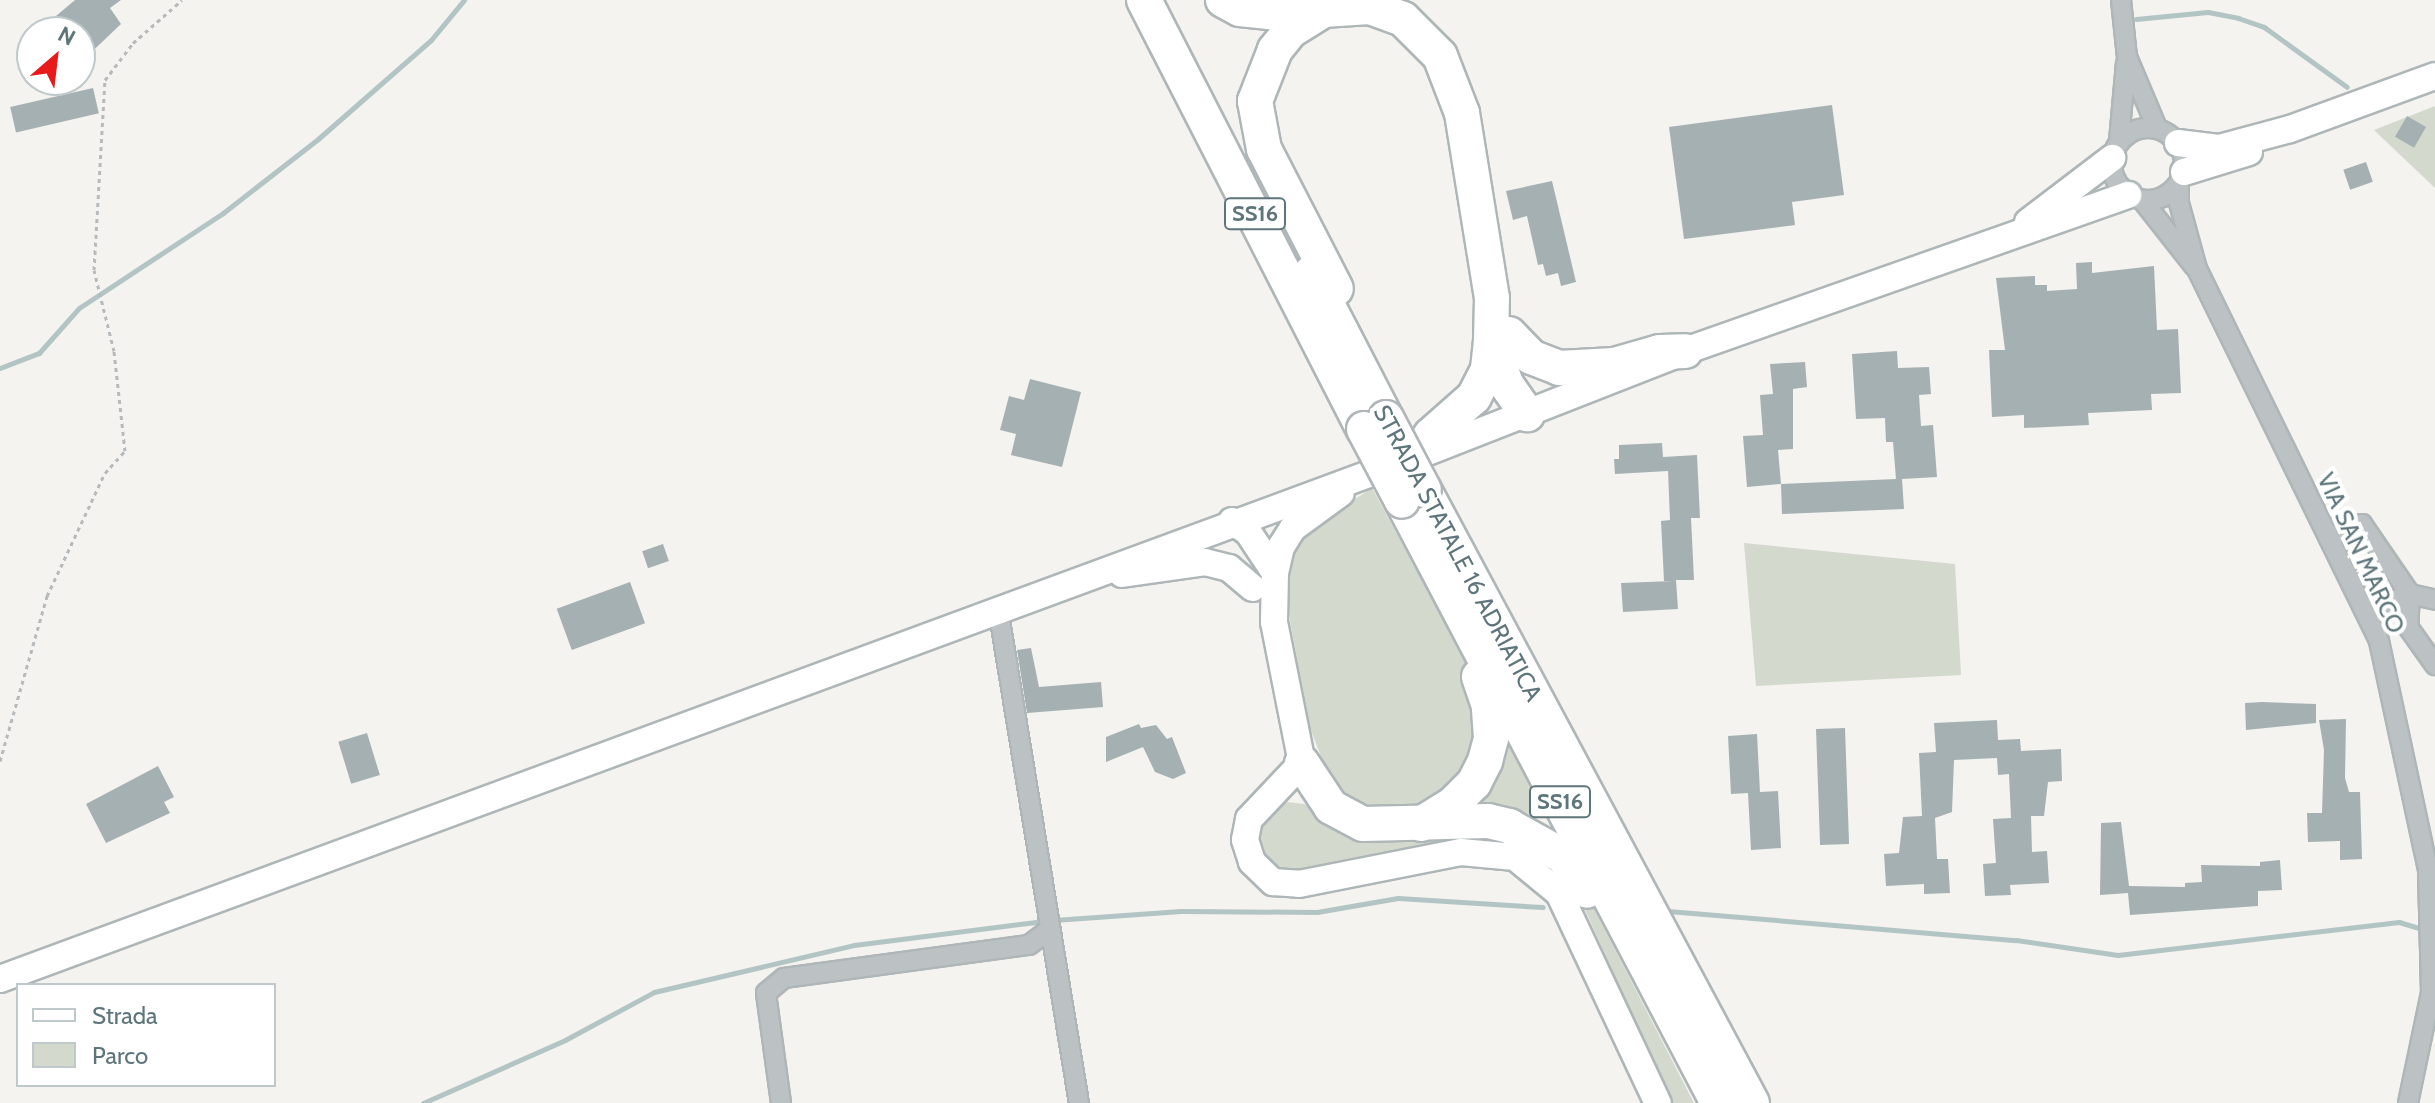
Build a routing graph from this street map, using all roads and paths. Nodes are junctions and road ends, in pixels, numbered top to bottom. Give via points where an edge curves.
1 (182, 0) edge
2 (1144, 0) edge
3 (1169, 0) edge
4 (1223, 0) edge
5 (2121, 0) edge
6 (1322, 11) junction
7 (2127, 57) junction
8 (2435, 76) edge
9 (2290, 129) junction
10 (2167, 136) junction
11 (2116, 149) junction
12 (2182, 178) junction
13 (2135, 197) junction
14 (2004, 236) junction
15 (2197, 269) junction
16 (1500, 337) junction
17 (1685, 351) junction
18 (1527, 414) junction
19 (1375, 423) junction
20 (1355, 478) junction
21 (1413, 487) junction
22 (1232, 521) junction
23 (2329, 538) junction
24 (1275, 573) junction
25 (1086, 575) junction
26 (1253, 588) junction
27 (2410, 594) junction
28 (2435, 600) edge
29 (998, 608) junction
30 (2365, 611) junction
31 (1274, 622) junction
32 (2435, 665) edge
33 (0, 761) edge
34 (1302, 763) junction
35 (1417, 827) junction
36 (2432, 870) edge
37 (1049, 930) junction
38 (0, 979) edge
39 (781, 1103) edge
40 (1079, 1103) edge
41 (1658, 1103) edge
42 (1701, 1103) edge
43 (1718, 1103) edge
44 (1752, 1103) edge
45 (2408, 1103) edge

1 - 33 path via 133,43 105,80 94,270 125,451 105,473 47,596
2 - 19 highway, STRADA STATALE 16 ADRIATICA / SS16 via 1313,329
3 - 19 highway, STRADA STATALE 16 ADRIATICA / SS16
4 - 6 highway via 1240,9 1276,13
5 - 7 street
6 - 16 highway via 1370,7 1403,19 1440,56 1462,113
6 - 19 highway via 1291,30 1263,69 1255,101 1257,124
7 - 10 street
7 - 11 street
8 - 9 main road
9 - 10 main road via 2219,148
9 - 12 main road via 2242,156
10 - 11 street via 2130,132
10 - 12 street
11 - 13 street via 2115,179
11 - 14 main road via 2060,201
12 - 13 street via 2167,195
12 - 15 street via 2179,203
13 - 14 main road
13 - 15 street
14 - 17 main road
15 - 23 street, VIA SAN MARCO
16 - 17 highway via 1559,368 1614,365
16 - 18 highway via 1523,357
16 - 21 highway via 1474,397 1431,435
17 - 18 main road
18 - 21 main road
19 - 21 highway, STRADA STATALE 16 ADRIATICA / SS16, bridge
20 - 21 main road
20 - 22 main road
20 - 24 main road via 1293,528 1281,547
21 - 35 highway via 1489,706 1491,738 1474,783
21 - 43 highway, STRADA STATALE 16 ADRIATICA / SS16
21 - 44 highway, STRADA STATALE 16 ADRIATICA / SS16 via 1475,586
22 - 24 main road via 1248,532
22 - 25 main road
22 - 26 main road via 1240,561
23 - 27 street via 2362,524
23 - 30 street, VIA SAN MARCO
24 - 31 main road
25 - 26 main road via 1205,562 1229,568
25 - 29 main road
26 - 31 main road
27 - 28 street
27 - 30 street
27 - 32 street via 2408,627
29 - 37 street
29 - 38 main road
30 - 36 street, VIA SAN MARCO via 2379,641
31 - 34 main road
34 - 35 highway via 1331,807 1363,824
34 - 41 main road via 1249,819 1245,840 1252,862 1273,882 1299,884 1461,852 1515,857 1559,893
35 - 42 highway via 1488,821 1527,831 1563,856 1599,910
36 - 45 street, VIA SAN MARCO via 2431,993
37 - 39 street via 1029,945 784,978 766,993
37 - 40 street

